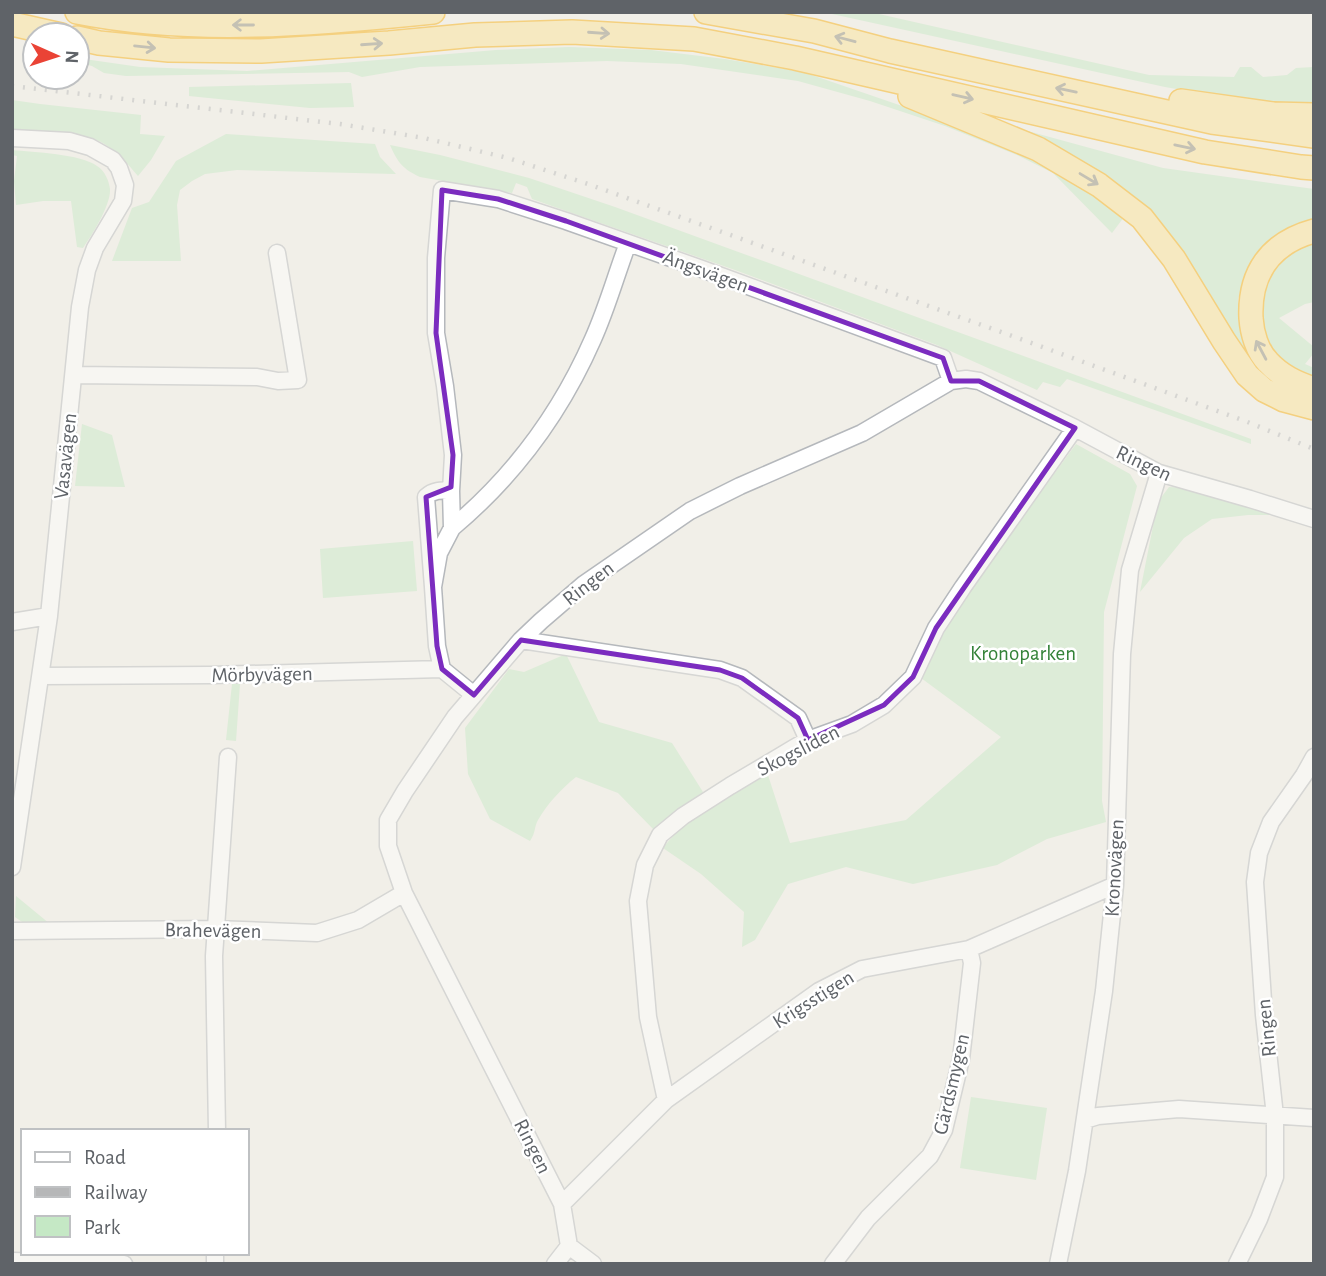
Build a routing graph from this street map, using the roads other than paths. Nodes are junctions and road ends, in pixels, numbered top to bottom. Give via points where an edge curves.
1 (77, 12) edge
2 (433, 12) edge
3 (706, 12) edge
4 (91, 41) edge
5 (849, 71) junction
6 (1115, 101) junction
7 (1314, 115) edge
8 (1314, 136) edge
9 (12, 138) edge
10 (1314, 167) edge
11 (1314, 231) edge
12 (628, 243) junction
13 (277, 253) dead end
14 (74, 375) junction
15 (951, 381) junction
16 (1314, 389) edge
17 (1314, 408) edge
18 (1075, 428) junction
19 (1159, 473) junction
20 (450, 491) junction
21 (1314, 519) edge
22 (452, 528) junction
23 (433, 587) junction
24 (49, 616) junction
25 (12, 622) edge
26 (521, 640) junction
27 (442, 669) junction
28 (41, 676) junction
29 (474, 695) junction
30 (808, 740) junction
31 (228, 757) dead end
32 (1314, 757) edge
33 (12, 867) edge
34 (1115, 885) junction
35 (404, 893) junction
36 (215, 929) junction
37 (12, 931) edge
38 (969, 949) junction
39 (666, 1100) junction
40 (1275, 1116) junction
41 (1314, 1118) edge
42 (1086, 1120) junction
43 (217, 1129) edge
44 (562, 1204) junction
45 (569, 1246) junction
46 (12, 1261) edge
47 (124, 1264) edge
48 (555, 1264) edge
49 (593, 1264) edge
50 (833, 1264) edge
51 (1058, 1264) edge
52 (1237, 1264) edge

2 -> 1 highway via 261,25 172,24
6 -> 3 highway via 814,31
4 -> 5 highway via 169,50 261,51 572,32 694,39
5 -> 10 highway via 1205,152
5 -> 17 highway via 1038,149 1099,185 1142,218 1174,259 1247,375 1284,400
6 - 7 highway via 1153,97 1273,114
6 - 8 highway via 1212,122
9 - 14 street, Vasavägen via 69,141 90,147 113,160 125,185 123,201 87,270
16 -> 11 highway via 1286,378 1266,361 1252,333 1250,300 1259,271 1273,253 1296,236
12 - 15 street, Ängsvägen via 943,358
12 - 20 street, Ängsvägen via 498,199 442,190 436,333 453,455
12 - 22 street via 593,340 550,419 523,456
13 - 14 street via 298,380
14 - 24 street, Vasavägen
15 - 18 street, Ringen via 979,381
15 - 26 street, Ringen via 862,433 690,511 584,584
18 - 19 street, Ringen
18 - 30 street, Skogsliden via 936,628 913,677 883,705 852,724
19 - 21 street, Ringen
19 - 34 street, Kronovägen via 1130,570 1122,654
20 - 22 street
20 - 23 street via 426,497
22 - 23 street via 439,553
23 - 27 street
24 - 25 street
24 - 28 street, Vasavägen
26 - 29 street, Ringen
26 - 30 street via 720,670 741,678 798,718
27 - 28 street, Mörbyvägen
27 - 29 street
28 - 33 street, Vasavägen
29 - 35 street, Ringen via 388,820 388,846
30 - 39 street, Skogsliden via 683,816 660,835 645,865 638,901 648,1017
31 - 36 street
32 - 40 street, Ringen via 1270,822 1255,882
34 - 38 street, Krigsstigen
34 - 42 street, Kronovägen
35 - 36 street, Brahevägen via 358,920 317,933
35 - 44 street, Ringen
36 - 37 street, Brahevägen
36 - 43 street
38 - 39 street, Krigsstigen via 862,969 819,991
38 - 50 street, Gärdsmygen via 972,963 961,1059 944,1130 930,1156 868,1218
39 - 44 street, Krigsstigen
40 - 41 street
40 - 42 street via 1179,1109
40 - 52 street, Ringen via 1275,1177
42 - 51 street, Kronovägen
44 - 45 street, Ringen
45 - 48 street
45 - 49 street
46 - 47 street

